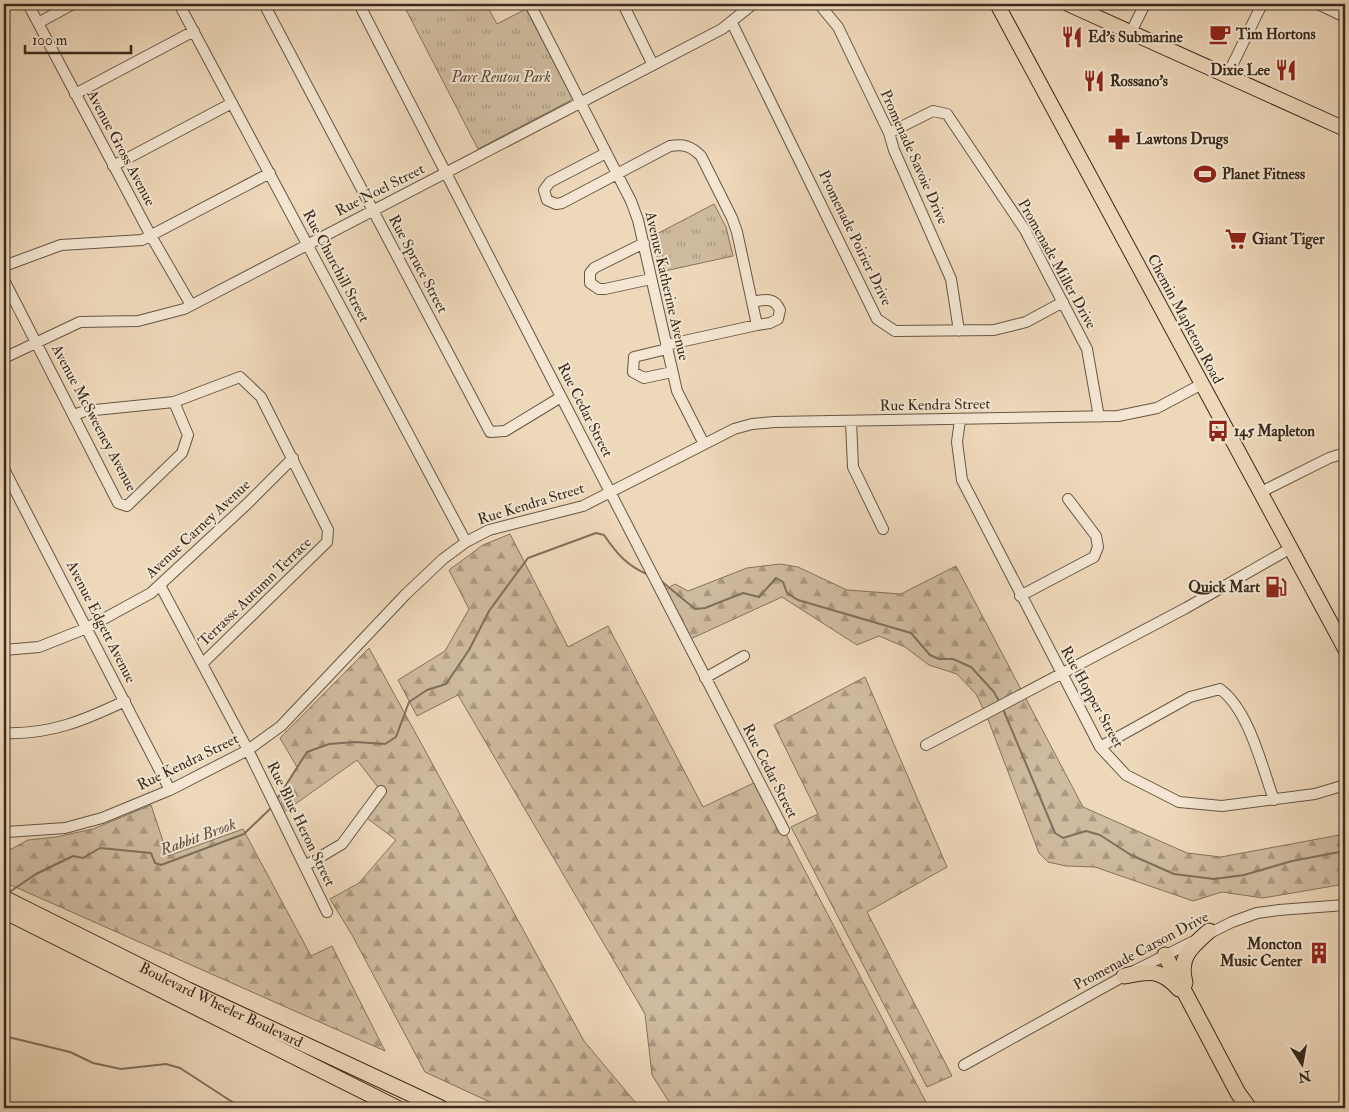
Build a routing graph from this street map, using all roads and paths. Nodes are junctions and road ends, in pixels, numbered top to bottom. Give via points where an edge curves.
1 (28, 4) edge
2 (72, 4) edge
3 (179, 4) edge
4 (264, 4) edge
5 (359, 4) edge
6 (530, 4) edge
7 (623, 4) edge
8 (753, 4) edge
9 (819, 4) edge
10 (997, 4) edge
11 (1004, 4) edge
12 (1068, 4) edge
13 (1145, 4) edge
14 (1262, 4) edge
15 (1318, 4) edge
16 (1345, 17) edge
17 (1006, 21) junction
18 (38, 23) junction
19 (732, 23) junction
20 (194, 31) junction
21 (1131, 32) junction
22 (653, 65) junction
23 (1227, 76) junction
24 (75, 94) junction
25 (580, 103) junction
26 (229, 104) junction
27 (1345, 129) edge
28 (889, 133) junction
29 (606, 153) junction
30 (113, 166) junction
31 (270, 173) junction
32 (446, 173) junction
33 (617, 174) junction
34 (373, 211) junction
35 (151, 236) junction
36 (644, 243) junction
37 (308, 244) junction
38 (4, 266) edge
39 (651, 279) junction
40 (4, 280) edge
41 (752, 302) junction
42 (1063, 302) junction
43 (191, 305) junction
44 (757, 325) junction
45 (959, 331) junction
46 (37, 341) junction
47 (666, 347) junction
48 (4, 358) edge
49 (672, 372) junction
50 (1202, 384) junction
51 (561, 397) junction
52 (174, 402) junction
53 (74, 415) junction
54 (1099, 417) junction
55 (960, 420) junction
56 (851, 421) junction
57 (704, 444) junction
58 (1345, 453) edge
59 (293, 458) junction
60 (4, 469) edge
61 (610, 492) junction
62 (1260, 492) junction
63 (1068, 499) dead end
64 (883, 529) dead end
65 (466, 542) junction
66 (1290, 548) junction
67 (160, 587) junction
68 (1020, 596) junction
69 (87, 628) junction
70 (5, 648) edge
71 (1345, 649) edge
72 (744, 656) dead end
73 (202, 664) junction
74 (1061, 674) junction
75 (705, 678) junction
76 (125, 700) junction
77 (4, 734) edge
78 (926, 745) dead end
79 (1100, 747) junction
80 (248, 750) junction
81 (1345, 785) edge
82 (170, 790) junction
83 (381, 791) dead end
84 (1274, 800) junction
85 (784, 830) dead end
86 (7, 832) dead end
87 (305, 866) junction
88 (4, 898) edge
89 (1345, 905) edge
90 (4, 911) edge
91 (327, 912) dead end
92 (1209, 931) junction
93 (1165, 955) junction
94 (1124, 976) junction
95 (1190, 1001) junction
96 (964, 1065) dead end
97 (1240, 1101) edge
98 (397, 1108) edge
99 (442, 1108) edge
100 (1249, 1108) edge

1 - 18 street, Avenue Gross Avenue
2 - 18 street
3 - 20 street, Rue Churchill Street
4 - 34 street, Rue Spruce Street
5 - 32 street, Rue Cedar Street
6 - 25 street, Avenue Katherine Avenue
7 - 22 street
8 - 19 street, Rue Noel Street
9 - 28 street, Promenade Savoie Drive via 838,27
10 - 17 main road, Chemin Mapleton Road
11 - 17 main road
12 - 21 main road
13 - 21 street
14 - 23 street
15 - 16 street
17 - 50 main road, Chemin Mapleton Road
18 - 24 street, Avenue Gross Avenue
19 - 22 street, Rue Noel Street
19 - 45 street, Promenade Poirier Drive via 878,319 895,331
20 - 24 street
20 - 26 street, Rue Churchill Street
21 - 23 main road
22 - 25 street, Rue Noel Street
23 - 27 main road
24 - 30 street, Avenue Gross Avenue
25 - 29 street, Avenue Katherine Avenue
25 - 32 street, Rue Noel Street
26 - 30 street
26 - 31 street, Rue Churchill Street
28 - 42 street, Promenade Miller Drive via 933,111 948,114 1024,230
28 - 45 street, Promenade Savoie Drive via 951,279
29 - 33 street, Avenue Katherine Avenue
29 - 33 street via 550,182 544,190 547,200 562,203
30 - 35 street, Avenue Gross Avenue
31 - 35 street
31 - 37 street, Rue Churchill Street
32 - 34 street, Rue Noel Street
32 - 51 street, Rue Cedar Street
33 - 36 street, Avenue Katherine Avenue via 631,201
33 - 41 street via 670,146 681,144 693,148 701,156 732,218
34 - 37 street, Rue Noel Street
34 - 51 street, Rue Spruce Street via 490,432 505,430
35 - 38 street via 142,240 61,245
35 - 43 street, Avenue Gross Avenue
36 - 39 street, Avenue Katherine Avenue
36 - 39 street via 594,268 590,272 590,283 605,289
37 - 43 street, Rue Noel Street
37 - 65 street, Rue Churchill Street
39 - 47 street, Avenue Katherine Avenue
40 - 46 street, Avenue McSweeney Avenue
41 - 44 street
41 - 44 street via 774,301 780,310 774,322
42 - 45 street, Promenade Poirier Drive via 1026,322 994,330
42 - 54 street, Promenade Miller Drive via 1087,349
43 - 46 street, Rue Noel Street via 138,321 80,322
44 - 47 street
46 - 48 street, Rue Noel Street
46 - 53 street, Avenue McSweeney Avenue
47 - 49 street, Avenue Katherine Avenue
47 - 49 street via 634,357 633,372 644,378
49 - 57 street, Avenue Katherine Avenue via 677,391
50 - 54 street, Rue Kendra Street via 1157,408 1136,414
50 - 62 main road, Chemin Mapleton Road
51 - 61 street, Rue Cedar Street
52 - 53 street, Terrasse Autumn Terrace via 85,411
52 - 53 street, Avenue McSweeney Avenue via 188,435 182,453 127,506 118,503
52 - 59 street, Terrasse Autumn Terrace via 240,377 261,397
54 - 55 street, Rue Kendra Street
55 - 56 street, Rue Kendra Street
55 - 68 street, Rue Hopper Street via 957,442 962,480
56 - 57 street, Rue Kendra Street via 752,424
56 - 64 street via 853,467
57 - 61 street, Rue Kendra Street
58 - 62 street via 1328,458
59 - 67 street, Avenue Carney Avenue
59 - 73 street, Terrasse Autumn Terrace via 328,530 327,542
60 - 69 street, Avenue Edgett Avenue
61 - 65 street, Rue Kendra Street via 583,506 489,530
61 - 75 street, Rue Cedar Street
62 - 66 main road, Chemin Mapleton Road
63 - 68 street via 1096,536 1098,547 1094,557
65 - 80 street, Rue Kendra Street via 443,558 406,594 281,726
66 - 71 main road, Chemin Mapleton Road
66 - 74 street via 1194,604
67 - 69 street, Avenue Carney Avenue
67 - 73 street, Rue Blue Heron Street
68 - 74 street, Rue Hopper Street
69 - 70 street, Avenue Carney Avenue via 39,647
69 - 76 street, Avenue Edgett Avenue
72 - 75 street
73 - 80 street, Rue Blue Heron Street
74 - 78 street
74 - 79 street, Rue Hopper Street
75 - 85 street, Rue Cedar Street
76 - 77 street via 81,722 25,734
76 - 82 street, Avenue Edgett Avenue
79 - 84 street, Rue Hopper Street via 1126,775 1179,802 1222,806
79 - 84 street via 1190,697 1220,689 1230,696 1246,723
80 - 82 street, Rue Kendra Street
80 - 87 street, Rue Blue Heron Street
81 - 84 street, Rue Hopper Street via 1316,794
82 - 86 street, Rue Kendra Street via 102,818 64,828
83 - 87 street via 342,844
87 - 91 street, Rue Blue Heron Street
88 - 99 highway, Boulevard Wheeler Boulevard via 188,990
89 - 92 street, Promenade Carson Drive via 1257,914
90 - 98 highway, Boulevard Wheeler Boulevard
92 - 93 street, Promenade Carson Drive
92 - 95 highway via 1191,947 1182,964
93 - 94 street, Promenade Carson Drive
93 - 95 highway
94 - 95 highway via 1156,972 1171,980
94 - 96 street, Promenade Carson Drive
95 - 97 highway
97 - 100 highway

